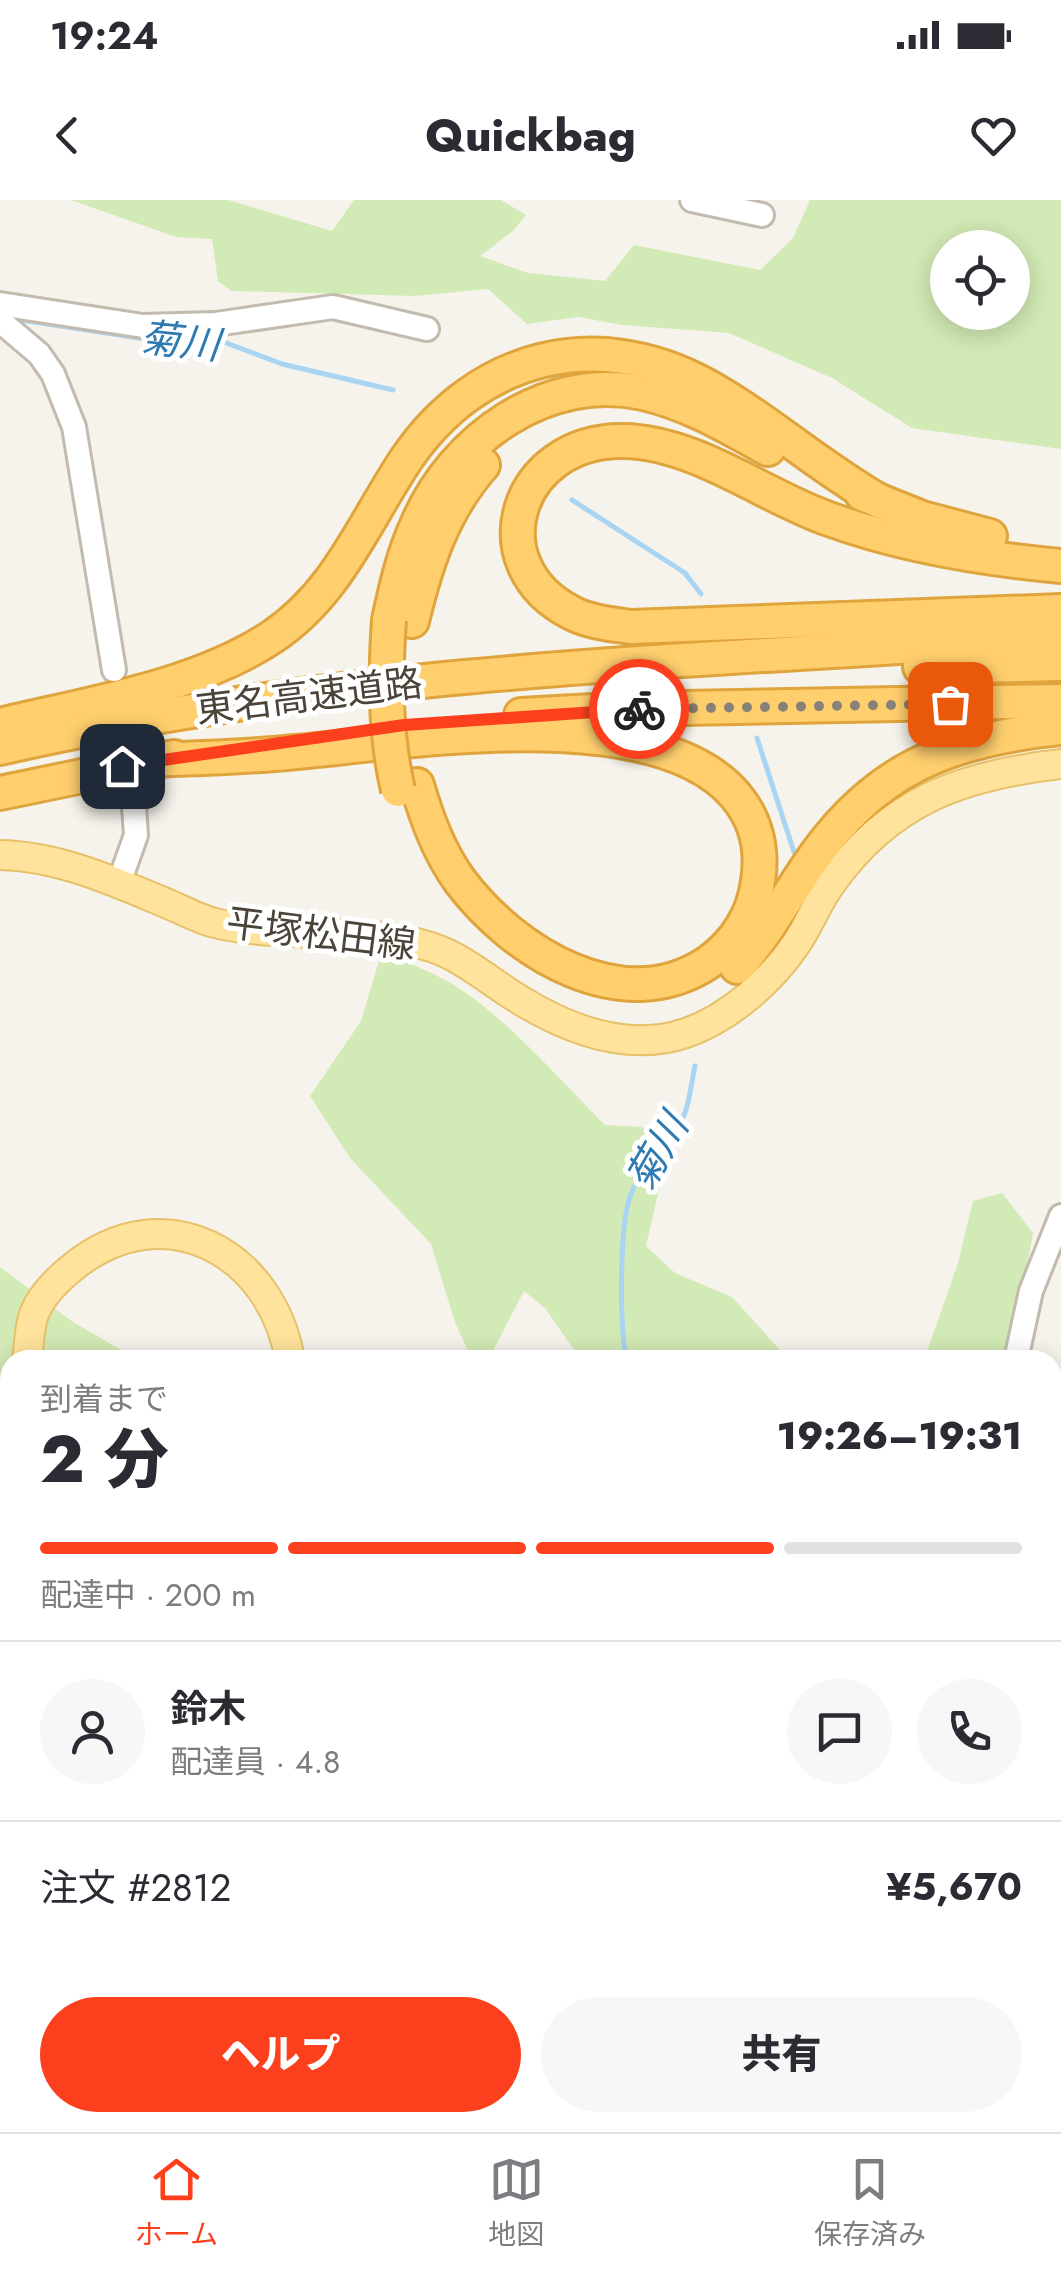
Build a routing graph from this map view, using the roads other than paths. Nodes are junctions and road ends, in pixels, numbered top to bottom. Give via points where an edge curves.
1 (692, 200) edge
2 (762, 215) dead end
3 (0, 304) edge
4 (0, 321) edge
5 (427, 329) dead end
6 (881, 502) junction
7 (922, 544) junction
8 (1061, 544) edge
9 (1061, 566) edge
10 (1061, 611) edge
11 (400, 620) junction
12 (1061, 637) edge
13 (1061, 664) edge
14 (114, 670) dead end
15 (441, 679) junction
16 (1061, 701) edge
17 (0, 726) edge
18 (1061, 728) edge
19 (0, 748) edge
20 (152, 760) junction
21 (1061, 764) edge
22 (408, 787) junction
23 (0, 793) edge
24 (133, 794) dead end
25 (0, 855) edge
26 (119, 884) junction
27 (1061, 1216) edge
28 (28, 1350) edge
29 (289, 1350) edge
30 (1018, 1350) edge

1 - 2 street
3 - 5 street via 143,326 216,324 333,307
4 - 14 street via 46,364 74,427
6 - 8 highway via 966,532
6 - 11 highway via 680,404 641,392 563,395 498,424 448,470 417,524 400,572
6 - 17 highway via 733,402 673,370 606,354 517,366 470,391 436,422 342,568 273,636 195,674
7 - 9 highway
7 - 10 highway via 832,520 694,458 627,441 565,452 540,472 522,508 518,546 533,583 551,600 572,614 631,627
7 - 11 highway via 789,486 675,423 637,412 571,414 510,441 466,484
11 - 22 highway
12 - 15 highway
13 - 15 highway
15 - 19 highway, 東名高速道路 via 215,706
16 - 20 highway, 東名高速道路 via 532,714
18 - 22 highway via 951,748 907,767 835,828 738,967 699,992 661,1003 603,1000 568,989 500,950 442,890 410,826
20 - 22 highway via 519,735 638,744 735,794 755,827 761,863 756,898 722,953 690,974 657,984 607,982 558,964 478,904
20 - 23 highway, 東名高速道路
21 - 26 main road, 平塚松田線 via 1004,770 946,787 897,814 860,846 764,983 686,1033 635,1041 587,1033 550,1017 436,948 376,933 214,923
24 - 26 street via 136,836
25 - 26 main road, 平塚松田線
27 - 30 street via 1031,1291
28 - 29 main road via 34,1312 57,1280 92,1252 131,1237 167,1234 230,1256 253,1276 273,1302

